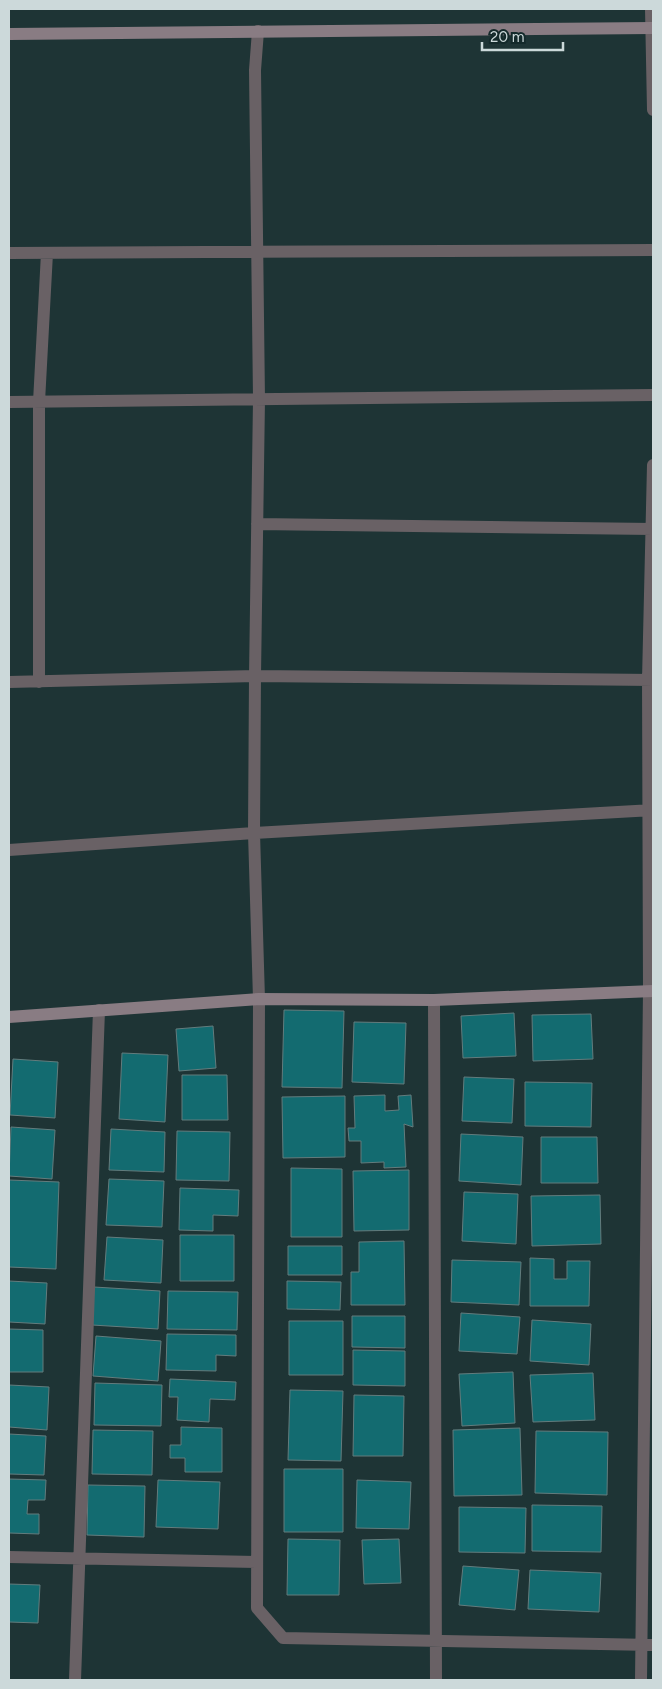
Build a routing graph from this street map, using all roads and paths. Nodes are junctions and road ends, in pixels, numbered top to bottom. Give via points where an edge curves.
1 (651, 9) edge
2 (652, 28) edge
3 (258, 31) junction
4 (9, 34) edge
5 (653, 110) edge
6 (653, 250) edge
7 (257, 252) junction
8 (47, 253) junction
9 (9, 254) edge
10 (653, 395) edge
11 (259, 399) junction
12 (9, 402) edge
13 (39, 402) junction
14 (653, 464) edge
15 (257, 524) junction
16 (652, 528) edge
17 (255, 676) junction
18 (651, 680) edge
19 (9, 682) edge
20 (39, 682) junction
21 (651, 810) edge
22 (254, 833) junction
23 (9, 850) edge
24 (651, 991) edge
25 (259, 999) junction
26 (434, 1000) junction
27 (99, 1010) junction
28 (9, 1017) edge
29 (9, 1557) edge
30 (79, 1558) junction
31 (257, 1562) junction
32 (436, 1641) junction
33 (647, 1645) edge
34 (75, 1680) edge
35 (436, 1680) edge
36 (641, 1680) edge

1 - 2 street
2 - 3 main road
2 - 5 street
3 - 4 main road
3 - 7 street via 255,70
6 - 7 street
7 - 8 street
7 - 11 street
8 - 9 street
8 - 13 street
10 - 11 street
11 - 13 street
11 - 15 street
12 - 13 street
13 - 20 street
14 - 16 street
15 - 16 street
15 - 17 street
16 - 18 street
17 - 18 street
17 - 20 street
17 - 22 street
18 - 21 street
19 - 20 street
21 - 22 street
21 - 24 street
22 - 23 street
22 - 25 street
24 - 26 main road
24 - 33 street
25 - 26 main road
25 - 27 main road
25 - 31 street
26 - 32 street
27 - 28 main road
27 - 30 street
29 - 30 street
30 - 31 street
30 - 34 street
31 - 32 street via 257,1608 283,1638
32 - 33 street
32 - 35 street
33 - 36 street

